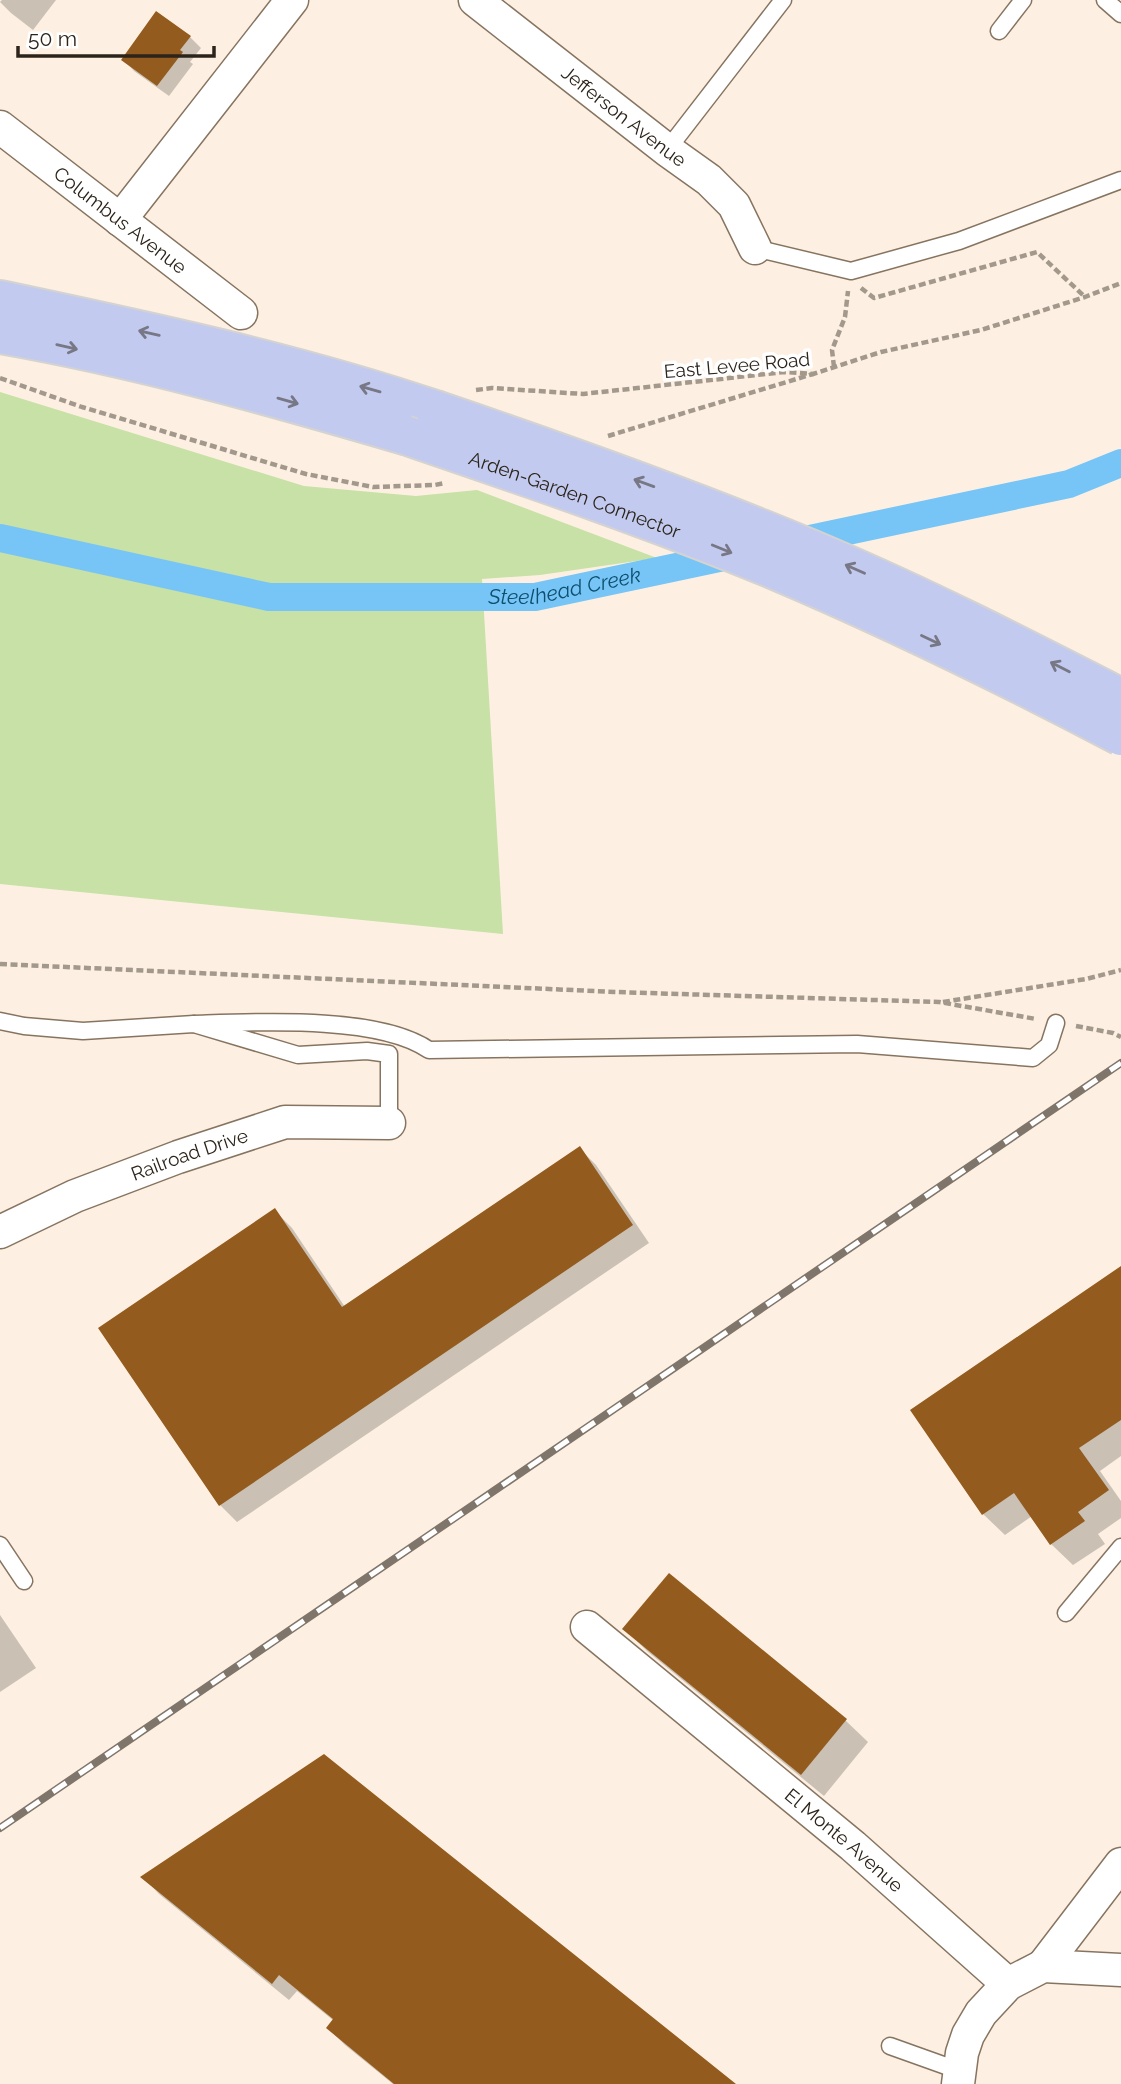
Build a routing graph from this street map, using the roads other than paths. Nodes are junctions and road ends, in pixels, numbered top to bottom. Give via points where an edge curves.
1 (292, 0) edge
2 (475, 0) edge
3 (783, 0) edge
4 (1023, 0) edge
5 (1105, 0) edge
6 (1121, 14) edge
7 (999, 31) dead end
8 (0, 127) edge
9 (667, 150) junction
10 (1121, 180) edge
11 (120, 220) junction
12 (755, 248) joint
13 (0, 300) edge
14 (241, 313) dead end
15 (0, 334) edge
16 (1121, 698) edge
17 (1121, 736) edge
18 (0, 1021) edge
19 (1056, 1023) road end
20 (194, 1024) junction
21 (389, 1124) joint
22 (0, 1232) edge
23 (0, 1545) edge
24 (1121, 1547) edge
25 (24, 1581) dead end
26 (1066, 1613) dead end
27 (587, 1627) dead end
28 (1121, 1864) edge
29 (1043, 1966) junction
30 (1121, 1970) edge
31 (1008, 1984) junction
32 (890, 2046) dead end
33 (959, 2078) edge

1 - 11 street
2 - 9 street, Jefferson Avenue
3 - 9 lane
4 - 7 lane
5 - 6 lane
8 - 11 street, Columbus Avenue
9 - 12 street, Jefferson Avenue via 734,205
10 - 12 lane via 959,241 851,271
11 - 14 street, Columbus Avenue
16 -> 13 main road, Arden-Garden Connector, bridge via 830,557 664,491 370,389
15 -> 17 main road, Arden-Garden Connector, bridge via 282,398 546,482 771,569 929,639
18 - 20 lane via 83,1031
19 - 20 lane via 1049,1045 1033,1058 857,1044 429,1050 385,1031 324,1024
20 - 21 lane via 298,1055 389,1054
21 - 22 street, Railroad Drive via 285,1122 75,1196
23 - 25 lane
24 - 26 lane
27 - 31 street, El Monte Avenue via 853,1846
28 - 29 street
29 - 30 street
29 - 31 street
31 - 33 street via 968,2035
32 - 33 lane

